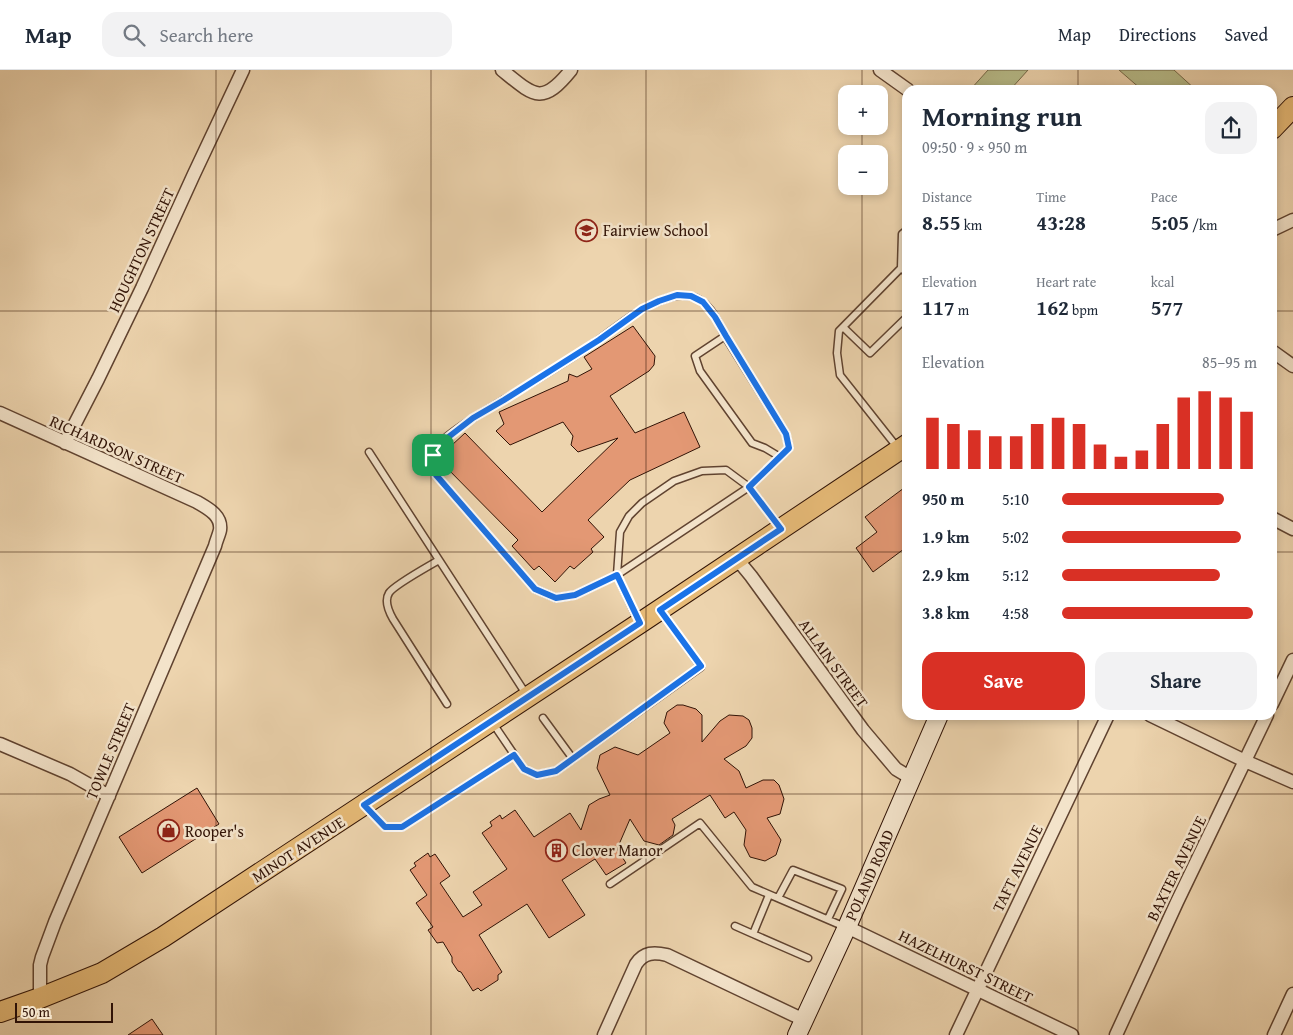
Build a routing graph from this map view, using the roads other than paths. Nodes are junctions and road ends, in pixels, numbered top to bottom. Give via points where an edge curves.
1 (243, 70) edge
2 (502, 70) edge
3 (571, 70) edge
4 (880, 70) edge
5 (902, 86) edge
6 (1293, 107) edge
7 (1277, 124) edge
8 (1293, 220) edge
9 (1277, 228) edge
10 (902, 234) edge
11 (901, 268) joint
12 (902, 322) edge
13 (842, 328) junction
14 (726, 336) junction
15 (1277, 355) edge
16 (1293, 366) edge
17 (0, 413) edge
18 (66, 443) junction
19 (902, 445) edge
20 (902, 448) edge
21 (369, 452) dead end
22 (780, 456) junction
23 (749, 487) junction
24 (218, 519) joint
25 (1277, 521) edge
26 (781, 529) junction
27 (1293, 529) edge
28 (737, 559) junction
29 (439, 560) junction
30 (617, 575) junction
31 (660, 610) junction
32 (640, 623) junction
33 (1293, 660) edge
34 (1277, 694) edge
35 (528, 697) junction
36 (448, 704) dead end
37 (544, 718) dead end
38 (937, 720) edge
39 (1106, 720) edge
40 (1160, 720) edge
41 (1266, 720) edge
42 (492, 721) junction
43 (0, 744) edge
44 (514, 755) junction
45 (573, 759) junction
46 (1245, 761) junction
47 (911, 778) junction
48 (1293, 782) edge
49 (109, 796) junction
50 (364, 805) junction
51 (610, 884) dead end
52 (769, 895) junction
53 (778, 898) junction
54 (828, 919) junction
55 (735, 926) dead end
56 (847, 927) junction
57 (753, 934) junction
58 (808, 958) dead end
59 (978, 989) junction
60 (1293, 994) edge
61 (40, 998) junction
62 (0, 1012) edge
63 (800, 1027) edge
64 (604, 1035) edge
65 (956, 1035) edge
66 (1072, 1035) edge
67 (1116, 1035) edge
68 (1274, 1035) edge

1 - 18 street, HOUGHTON STREET
2 - 3 street via 535,93 545,93 554,88
4 - 5 street
6 - 7 main road
8 - 9 street
10 - 11 lane
11 - 13 lane
12 - 13 lane via 870,354
13 - 19 lane via 837,353 840,375
14 - 22 lane via 786,434 789,448
14 - 22 lane via 695,356 700,371 752,443
14 - 30 lane via 703,302 691,296 677,295 659,301 473,418 442,442 433,455 431,467 436,475 535,589 556,598 575,595
15 - 16 street
17 - 18 street, RICHARDSON STREET
18 - 24 street, RICHARDSON STREET via 197,502
20 - 26 main road, MINOT AVENUE
21 - 29 lane
22 - 23 lane
23 - 26 lane
23 - 30 lane
23 - 30 lane via 726,470 702,470 674,480 629,516 620,532
24 - 49 street, TOWLE STREET via 220,529 215,546
25 - 27 street
26 - 28 main road, MINOT AVENUE
28 - 31 main road, MINOT AVENUE
28 - 47 street, ALLAIN STREET via 863,730 896,769
29 - 35 lane
29 - 36 lane via 396,587 387,602 388,610
30 - 32 lane
31 - 32 main road, MINOT AVENUE
31 - 45 lane via 701,666
32 - 35 main road, MINOT AVENUE
33 - 34 street
35 - 42 main road, MINOT AVENUE
37 - 45 lane
38 - 47 street, POLAND ROAD
39 - 59 street, TAFT AVENUE
40 - 46 street
41 - 46 street, BAXTER AVENUE
42 - 44 lane
42 - 50 main road, MINOT AVENUE
43 - 49 street via 70,774
44 - 45 lane via 524,769 537,775 556,771
44 - 50 lane via 402,827 385,827
46 - 48 street
46 - 67 street, BAXTER AVENUE
47 - 56 street, POLAND ROAD
49 - 61 street, TOWLE STREET via 42,957
50 - 61 main road, MINOT AVENUE via 127,960
51 - 52 lane via 700,823 752,887
52 - 53 lane
52 - 57 lane
53 - 54 lane
53 - 54 lane via 793,870 842,889
54 - 56 lane
55 - 57 lane
56 - 59 street, HAZELHURST STREET
56 - 63 street, POLAND ROAD
57 - 58 lane
59 - 65 street, TAFT AVENUE
59 - 66 street, HAZELHURST STREET
60 - 68 street
61 - 62 main road, MINOT AVENUE
63 - 64 street via 659,953 646,954 636,964

